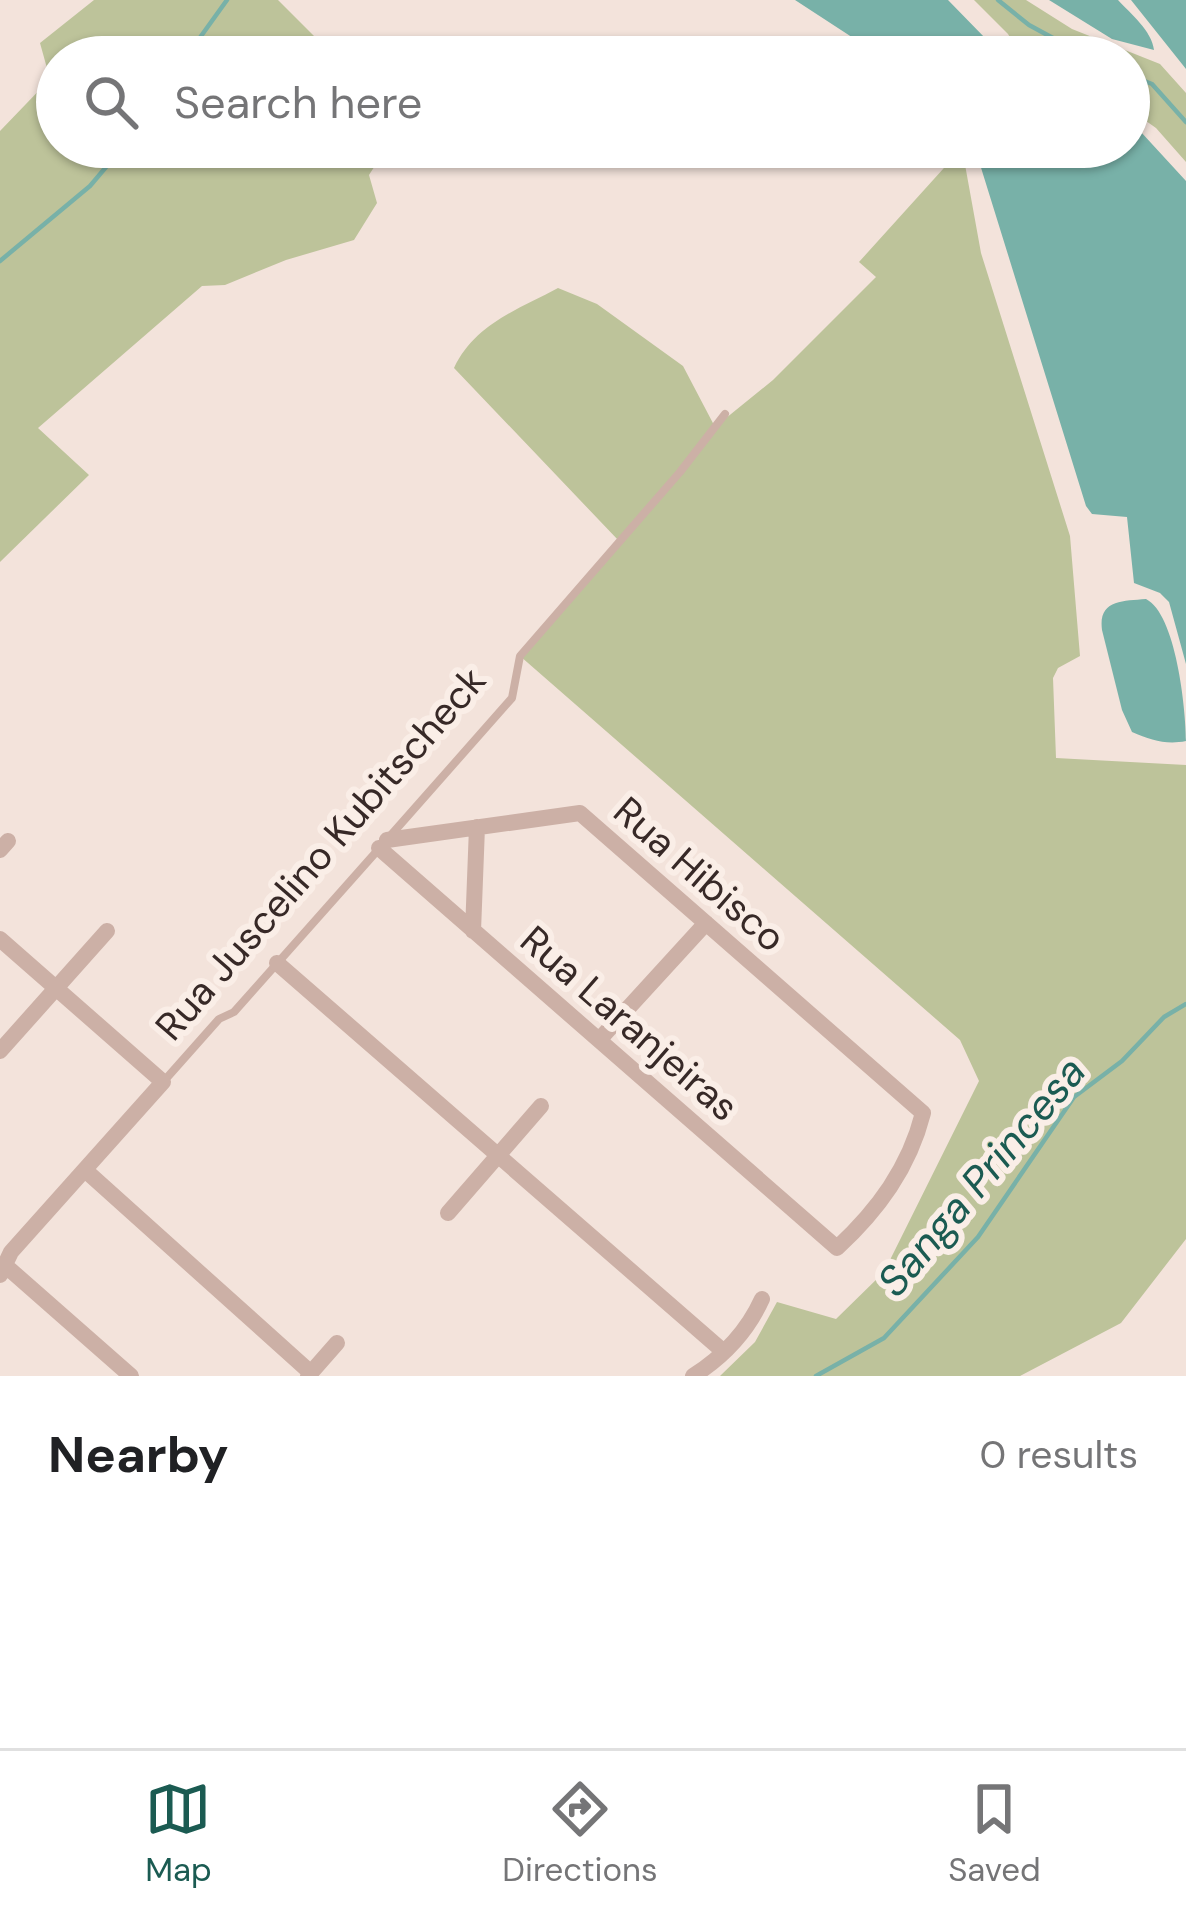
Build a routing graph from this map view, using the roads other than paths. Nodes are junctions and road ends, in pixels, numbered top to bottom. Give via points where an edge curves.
1 (725, 413) dead end
2 (477, 826) junction
3 (383, 844) junction
4 (706, 923) junction
5 (107, 931) dead end
6 (473, 931) junction
7 (0, 939) edge
8 (277, 963) junction
9 (56, 988) junction
10 (599, 1040) junction
11 (0, 1051) edge
12 (163, 1082) junction
13 (542, 1106) dead end
14 (498, 1156) junction
15 (85, 1170) junction
16 (448, 1213) dead end
17 (837, 1248) joint
18 (4, 1271) edge
19 (762, 1299) dead end
20 (337, 1343) dead end
21 (724, 1352) junction
22 (309, 1374) edge
23 (130, 1376) edge
24 (693, 1376) edge

1 - 3 lane, Rua Juscelino Kubitscheck via 520,656 512,698
2 - 3 street, Rua Hibisco
2 - 4 street, Rua Hibisco via 580,813
2 - 6 street
3 - 6 street, Rua Laranjeiras
3 - 8 lane, Rua Juscelino Kubitscheck
4 - 10 street
4 - 17 street, Rua Hibisco via 923,1113 886,1195
5 - 9 street
6 - 10 street, Rua Laranjeiras
7 - 9 street
8 - 12 lane, Rua Juscelino Kubitscheck
8 - 14 street
9 - 11 street
9 - 12 street
10 - 17 street, Rua Laranjeiras
12 - 15 street, Rua Juscelino Kubitscheck
13 - 14 street
14 - 16 street
14 - 21 street
15 - 18 street, Rua Juscelino Kubitscheck via 11,1252
15 - 22 street
18 - 23 street
19 - 21 street
20 - 22 street
21 - 24 street

